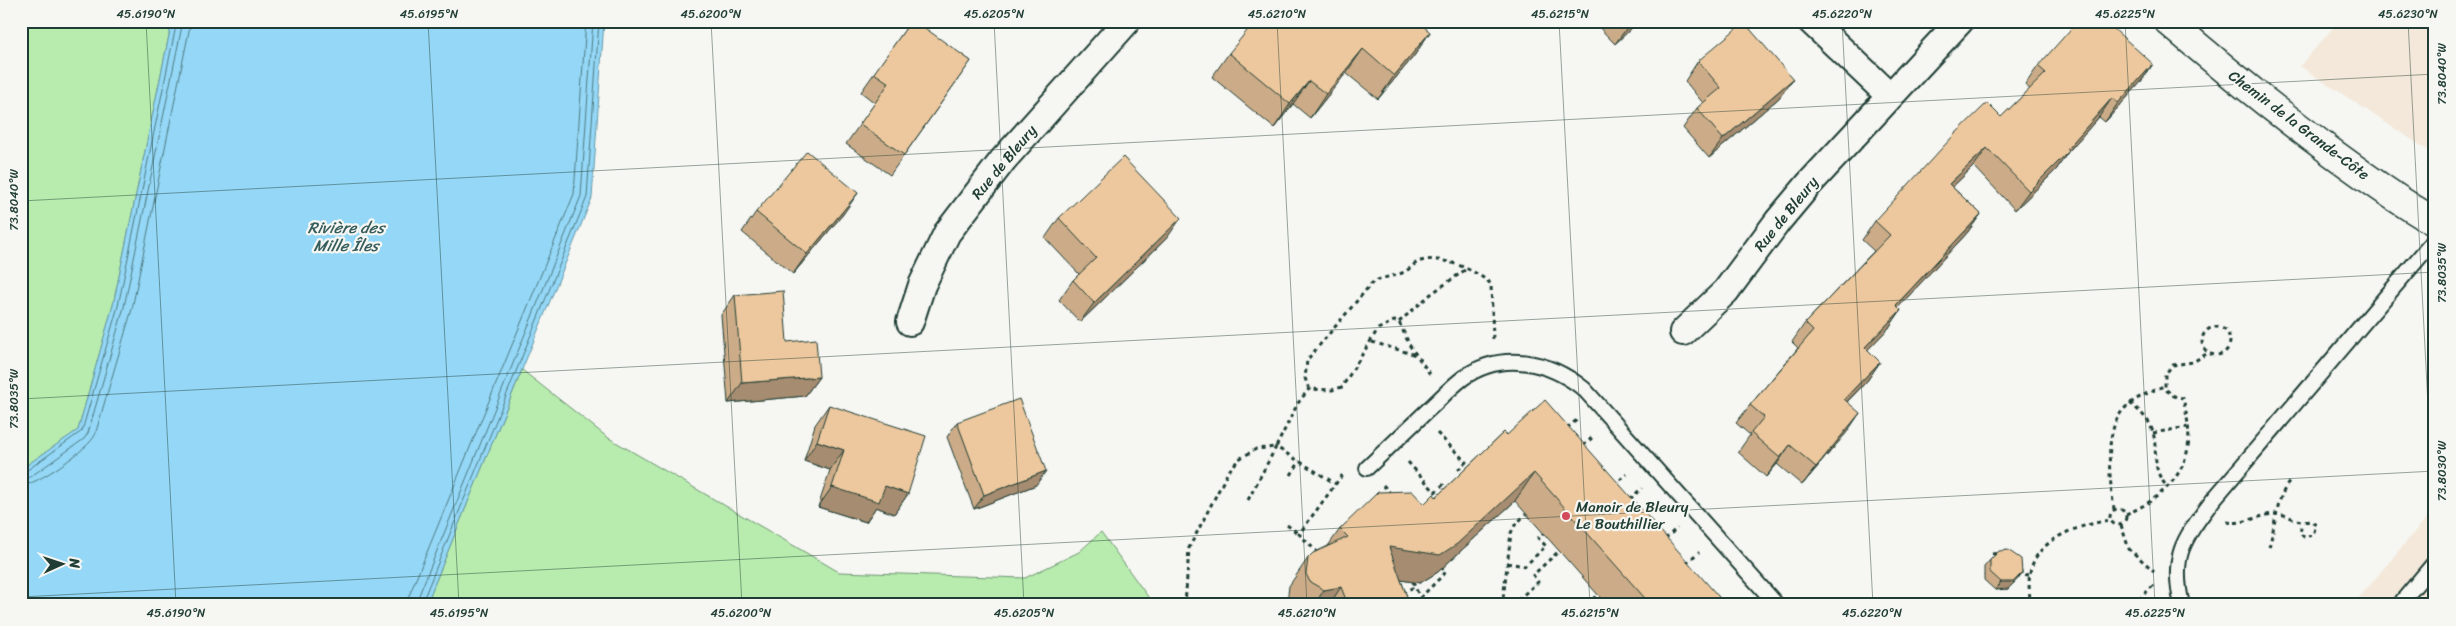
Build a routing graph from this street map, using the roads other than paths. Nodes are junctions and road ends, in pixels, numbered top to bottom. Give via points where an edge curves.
1 (1126, 21) edge
2 (1811, 21) edge
3 (1960, 21) edge
4 (2168, 21) edge
5 (1890, 96) junction
6 (2435, 222) edge
7 (2435, 240) edge
8 (910, 322) dead end
9 (1683, 332) dead end
10 (1367, 468) dead end
11 (2435, 562) edge
12 (1778, 605) edge
13 (2182, 605) edge
14 (2399, 605) edge

1 - 8 street, Rue de Bleury via 1003,160 947,233 922,286
2 - 5 street
3 - 5 street, Rue de Bleury
4 - 6 main road, Chemin de la Grande-Côte via 2301,130 2391,195
5 - 9 street, Rue de Bleury via 1784,214 1726,291
7 - 13 lane via 2190,531 2180,553 2177,571
10 - 12 lane via 1473,372 1517,362 1554,369 1568,376 1596,403
11 - 14 lane

